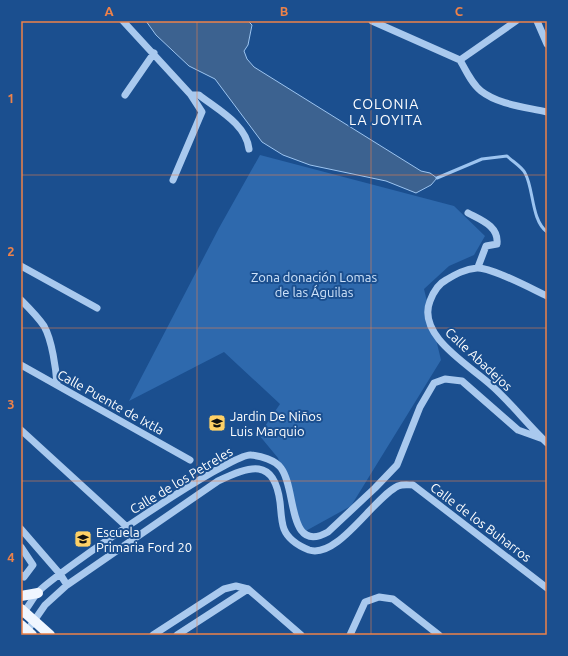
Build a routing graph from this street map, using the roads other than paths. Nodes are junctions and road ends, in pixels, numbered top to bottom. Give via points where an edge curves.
1 (123, 21) edge
2 (372, 21) edge
3 (516, 21) edge
4 (537, 21) edge
5 (547, 44) edge
6 (154, 53) junction
7 (460, 60) junction
8 (126, 95) dead end
9 (192, 95) junction
10 (547, 112) edge
11 (249, 148) dead end
12 (173, 180) dead end
13 (468, 213) dead end
14 (21, 266) edge
15 (478, 268) junction
16 (547, 296) edge
17 (21, 300) edge
18 (97, 308) dead end
19 (21, 365) edge
20 (56, 384) junction
21 (21, 430) edge
22 (545, 441) edge
23 (190, 460) dead end
24 (398, 486) joint
25 (127, 527) junction
26 (21, 529) edge
27 (21, 547) edge
28 (60, 574) junction
29 (21, 575) edge
30 (68, 585) junction
31 (547, 588) edge
32 (248, 589) junction
33 (38, 593) junction
34 (21, 596) edge
35 (22, 612) edge
36 (35, 621) junction
37 (27, 630) edge
38 (50, 635) edge
39 (153, 635) edge
40 (179, 635) edge
41 (301, 635) edge
42 (350, 635) edge
43 (439, 635) edge

1 - 6 street
2 - 7 street
3 - 7 street
4 - 5 street
6 - 8 street
6 - 9 street via 172,76
7 - 10 street via 480,91 495,100
9 - 11 street via 199,95 242,129 248,138
9 - 12 street via 202,112
13 - 15 street via 492,226 498,237 497,244 486,246
14 - 18 street
15 - 16 street, Calle Abadejos via 499,274
15 - 22 street, Calle Abadejos via 460,271 441,282 432,294 427,308 428,321 443,344 493,386
17 - 20 street via 47,333 56,371
19 - 20 street, Calle Puente de Ixtla
20 - 23 street, Calle Puente de Ixtla
21 - 25 street
22 - 25 street, Calle de los Petreles via 518,430 462,381 445,379 434,383 427,394 397,465 328,532 318,537 311,538 303,534 297,524 288,481 281,467 273,461 250,454 226,463
24 - 30 street, Calle de los Petreles via 335,544 310,550 291,540 284,528 275,480 267,472 256,468 241,470 218,481
24 - 31 street, Calle de los Buharros via 413,485
25 - 28 street, Calle de los Petreles
26 - 28 street
27 - 29 street via 33,566 24,577
28 - 30 street
28 - 33 street, Calle de los Petreles
30 - 36 street, Calle de los Petreles via 45,605
32 - 39 street via 236,586 224,588
32 - 40 street
32 - 41 street
33 - 34 main road
33 - 35 street, Calle de los Petreles
35 - 36 main road
36 - 37 street, Calle de los Petreles
36 - 38 main road
42 - 43 street via 365,602 379,597 393,599

